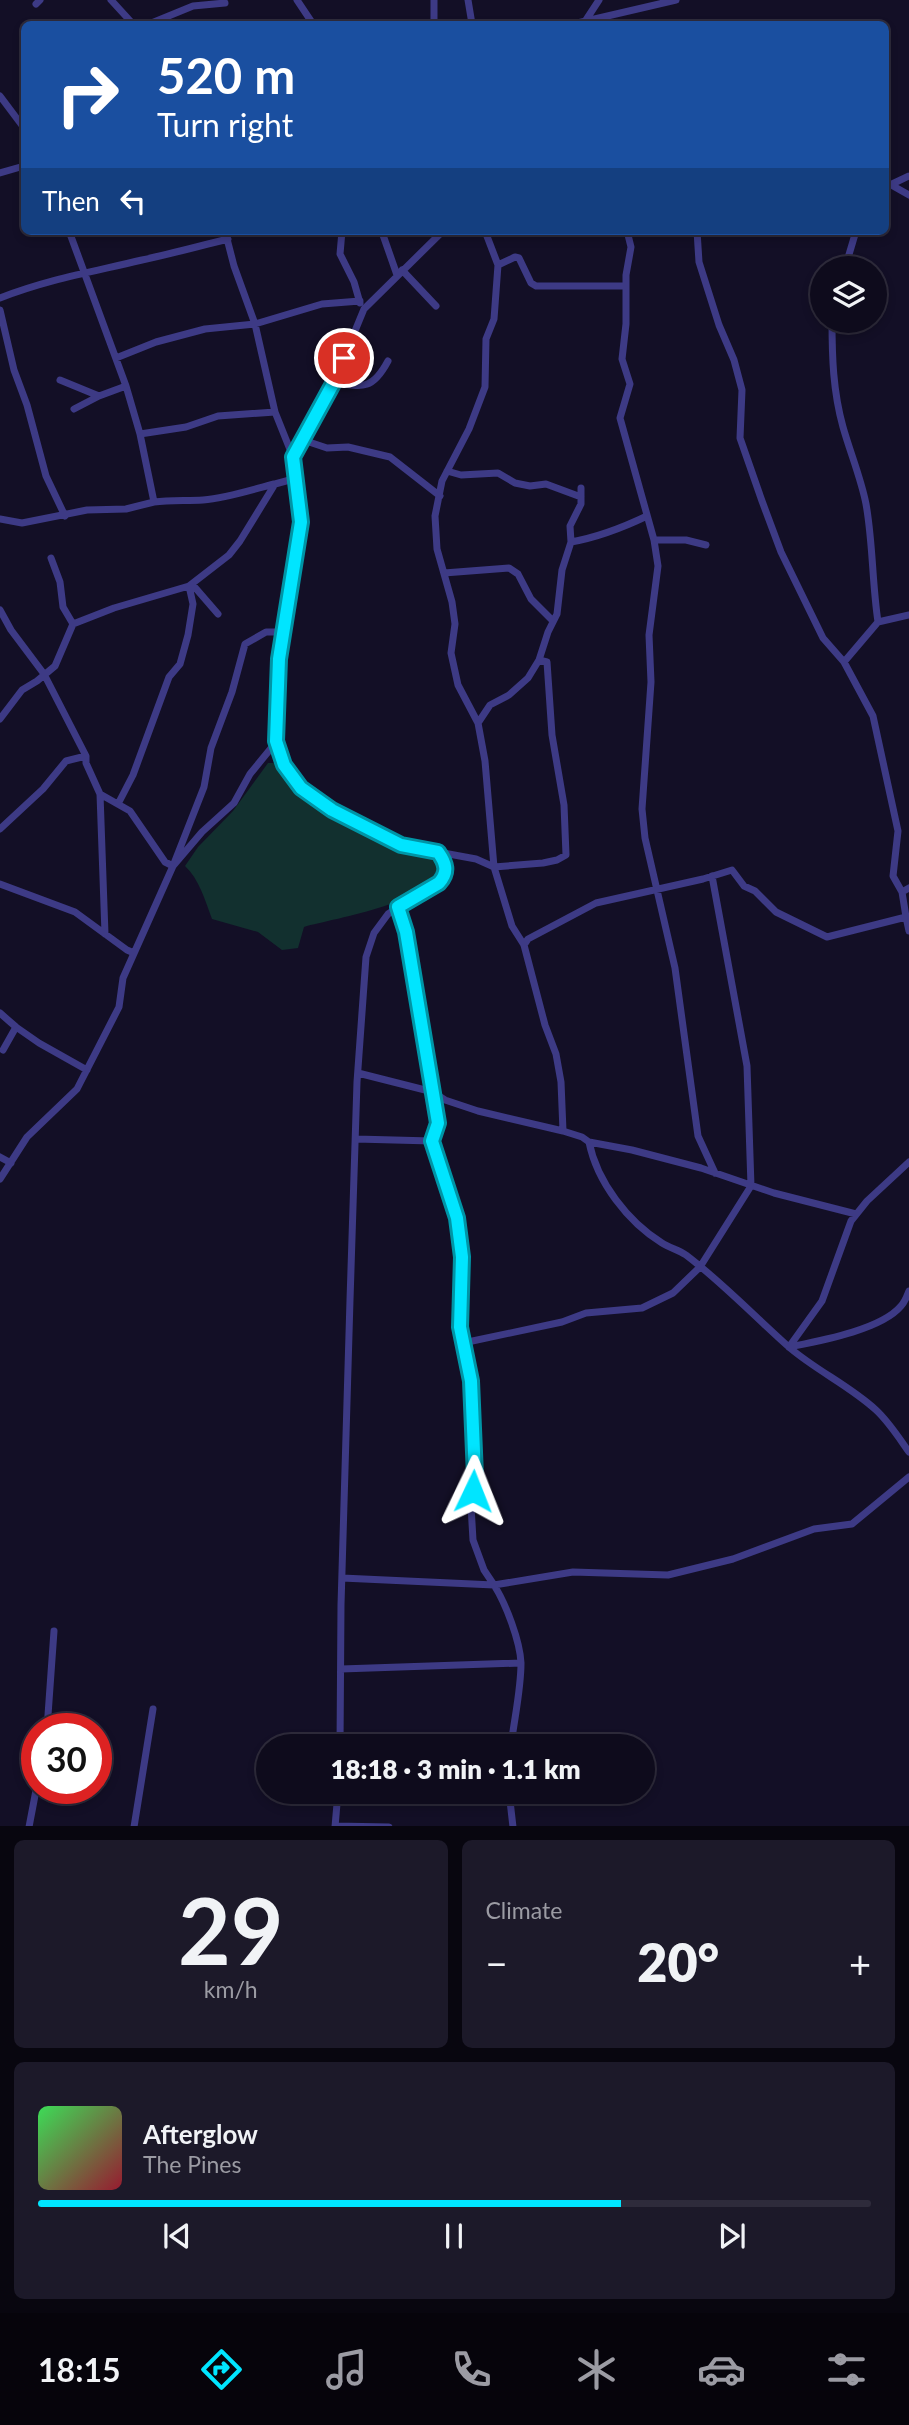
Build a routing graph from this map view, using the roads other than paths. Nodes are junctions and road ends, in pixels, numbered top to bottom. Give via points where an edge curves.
1 (111, 0) edge
2 (297, 0) edge
3 (434, 0) edge
4 (468, 0) edge
5 (599, 0) edge
6 (676, 0) edge
7 (225, 3) dead end
8 (130, 21) edge
9 (156, 21) edge
10 (311, 21) edge
11 (434, 21) edge
12 (472, 21) edge
13 (585, 21) edge
14 (592, 21) edge
15 (0, 96) edge
16 (21, 124) edge
17 (21, 167) edge
18 (0, 173) edge
19 (909, 176) edge
20 (889, 183) edge
21 (909, 195) edge
22 (71, 235) edge
23 (226, 235) edge
24 (342, 235) edge
25 (383, 235) edge
26 (439, 235) edge
27 (487, 235) edge
28 (628, 235) edge
29 (697, 235) edge
30 (855, 235) edge
31 (849, 256) edge
32 (498, 265) junction
33 (85, 271) junction
34 (400, 273) junction
35 (626, 286) junction
36 (0, 298) edge
37 (362, 305) junction
38 (436, 306) dead end
39 (0, 310) edge
40 (255, 324) junction
41 (832, 333) edge
42 (116, 358) junction
43 (388, 361) dead end
44 (60, 380) dead end
45 (334, 382) junction
46 (126, 386) junction
47 (99, 396) junction
48 (74, 409) dead end
49 (275, 412) junction
50 (140, 434) junction
51 (303, 440) junction
52 (293, 457) junction
53 (447, 471) junction
54 (297, 478) junction
55 (275, 484) junction
56 (581, 488) dead end
57 (440, 496) junction
58 (581, 497) junction
59 (154, 502) junction
60 (65, 516) junction
61 (647, 516) junction
62 (0, 519) edge
63 (654, 540) junction
64 (571, 542) junction
65 (706, 545) dead end
66 (51, 558) dead end
67 (444, 573) junction
68 (190, 585) junction
69 (0, 610) edge
70 (218, 614) dead end
71 (909, 615) edge
72 (553, 621) junction
73 (878, 622) junction
74 (73, 624) junction
75 (285, 632) junction
76 (539, 660) junction
77 (844, 662) junction
78 (44, 674) junction
79 (0, 719) edge
80 (478, 723) junction
81 (276, 741) junction
82 (86, 756) junction
83 (100, 794) junction
84 (118, 804) junction
85 (0, 829) edge
86 (438, 852) junction
87 (173, 866) junction
88 (494, 867) junction
89 (712, 876) junction
90 (0, 884) edge
91 (657, 888) junction
92 (906, 890) edge
93 (398, 907) junction
94 (906, 918) junction
95 (909, 931) edge
96 (105, 934) junction
97 (524, 945) junction
98 (134, 953) junction
99 (0, 1013) edge
100 (16, 1027) junction
101 (3, 1050) dead end
102 (87, 1070) junction
103 (358, 1073) junction
104 (433, 1093) junction
105 (564, 1131) junction
106 (356, 1139) junction
107 (432, 1141) junction
108 (589, 1142) junction
109 (0, 1157) edge
110 (909, 1162) edge
111 (11, 1163) junction
112 (715, 1173) junction
113 (0, 1179) edge
114 (751, 1186) junction
115 (856, 1214) junction
116 (700, 1267) junction
117 (909, 1291) edge
118 (463, 1343) junction
119 (789, 1347) junction
120 (909, 1452) edge
121 (909, 1477) edge
122 (342, 1578) junction
123 (494, 1585) junction
124 (54, 1631) dead end
125 (521, 1663) junction
126 (341, 1669) junction
127 (153, 1709) dead end
128 (48, 1713) edge
129 (341, 1734) edge
130 (512, 1734) edge
131 (33, 1804) edge
132 (337, 1804) edge
133 (510, 1804) edge
134 (29, 1826) edge
135 (134, 1826) edge
136 (335, 1826) edge
137 (389, 1826) edge
138 (513, 1826) edge

1 - 8 street
2 - 10 street
3 - 11 street
4 - 12 street
5 - 13 street
6 - 14 street
7 - 9 street via 193,6
15 - 16 street
17 - 18 street
19 - 20 street
20 - 21 street
22 - 33 street
23 - 33 street
23 - 40 street
24 - 37 street via 340,254
25 - 34 street
26 - 34 street
27 - 32 street
28 - 35 street
29 - 77 street via 699,262 742,390 740,438 757,489 822,638
30 - 31 street
32 - 35 street via 519,258 536,286
32 - 53 street via 494,319 486,339 485,387
33 - 36 street
33 - 42 street
34 - 37 street
34 - 38 street
35 - 61 street via 622,359 630,384 620,418
37 - 40 street via 322,304
37 - 45 street
39 - 60 street via 46,477
40 - 42 street via 205,330
40 - 49 street
41 - 73 street via 834,388 866,501
42 - 46 street
43 - 45 street via 380,377 367,385
44 - 47 street
45 - 51 street
46 - 47 street
46 - 50 street
47 - 48 street
49 - 50 street via 218,416 186,427
49 - 52 street
50 - 59 street
51 - 52 street
51 - 57 street via 390,457
52 - 54 street
53 - 57 street
53 - 58 street via 498,473 515,483 546,484
54 - 55 street
54 - 75 street via 301,522
55 - 59 street via 216,498
55 - 68 street via 229,555
56 - 58 street
57 - 67 street via 435,516
58 - 64 street via 570,526
59 - 60 street
60 - 62 street via 22,523
61 - 63 street
61 - 64 street
63 - 65 street
63 - 91 street via 657,566 649,635 651,682 642,809
64 - 72 street
66 - 74 street via 63,607
67 - 72 street via 509,568
67 - 80 street via 455,624 450,653 458,684
68 - 70 street
68 - 74 street
68 - 84 street via 193,604 180,664 169,677
69 - 78 street
71 - 73 street
72 - 76 street
73 - 77 street
74 - 78 street via 55,666
75 - 81 street via 279,659
75 - 87 street via 266,632 245,644 211,748 204,787
76 - 80 street via 528,678 491,705
76 - 88 street via 547,662 566,855 543,863
77 - 92 street via 873,716 898,831 893,876
78 - 79 street via 22,690
78 - 82 street
80 - 88 street
81 - 86 street via 284,765 301,788 332,810 401,845
81 - 87 street via 234,803
82 - 83 street
82 - 85 street via 66,761
83 - 84 street
83 - 96 street
84 - 87 street via 130,811 165,862
86 - 88 street
86 - 93 street via 446,869 444,877
87 - 98 street
88 - 97 street via 512,926
89 - 91 street
89 - 94 street via 732,870 776,912 827,937
89 - 114 street via 747,1066
90 - 96 street via 75,912
91 - 97 street via 596,903
91 - 112 street via 675,968 698,1136
92 - 94 street
93 - 103 street via 374,933 366,957
93 - 104 street
94 - 95 street
96 - 98 street
97 - 105 street via 556,1054
98 - 102 street via 123,978 119,1007
99 - 100 street
100 - 101 street
100 - 102 street
102 - 111 street via 77,1089 27,1137
103 - 104 street
103 - 106 street
104 - 105 street via 478,1111
104 - 107 street via 438,1123
105 - 108 street
106 - 107 street
106 - 122 street
107 - 118 street via 457,1218
108 - 112 street
108 - 116 street via 613,1196 631,1217
109 - 111 street
110 - 115 street
111 - 113 street
112 - 114 street
114 - 115 street
114 - 116 street
115 - 119 street via 822,1301
116 - 118 street via 673,1293 642,1308 586,1313
116 - 119 street
117 - 119 street via 892,1314 862,1329
118 - 123 street via 471,1381 473,1541
119 - 120 street via 876,1410
121 - 123 street via 852,1524 814,1528 733,1559 668,1575 573,1572
122 - 123 street
122 - 126 street
123 - 125 street
124 - 128 street
125 - 126 street
125 - 130 street
126 - 129 street
127 - 135 street
131 - 134 street
132 - 136 street
133 - 138 street
136 - 137 street

